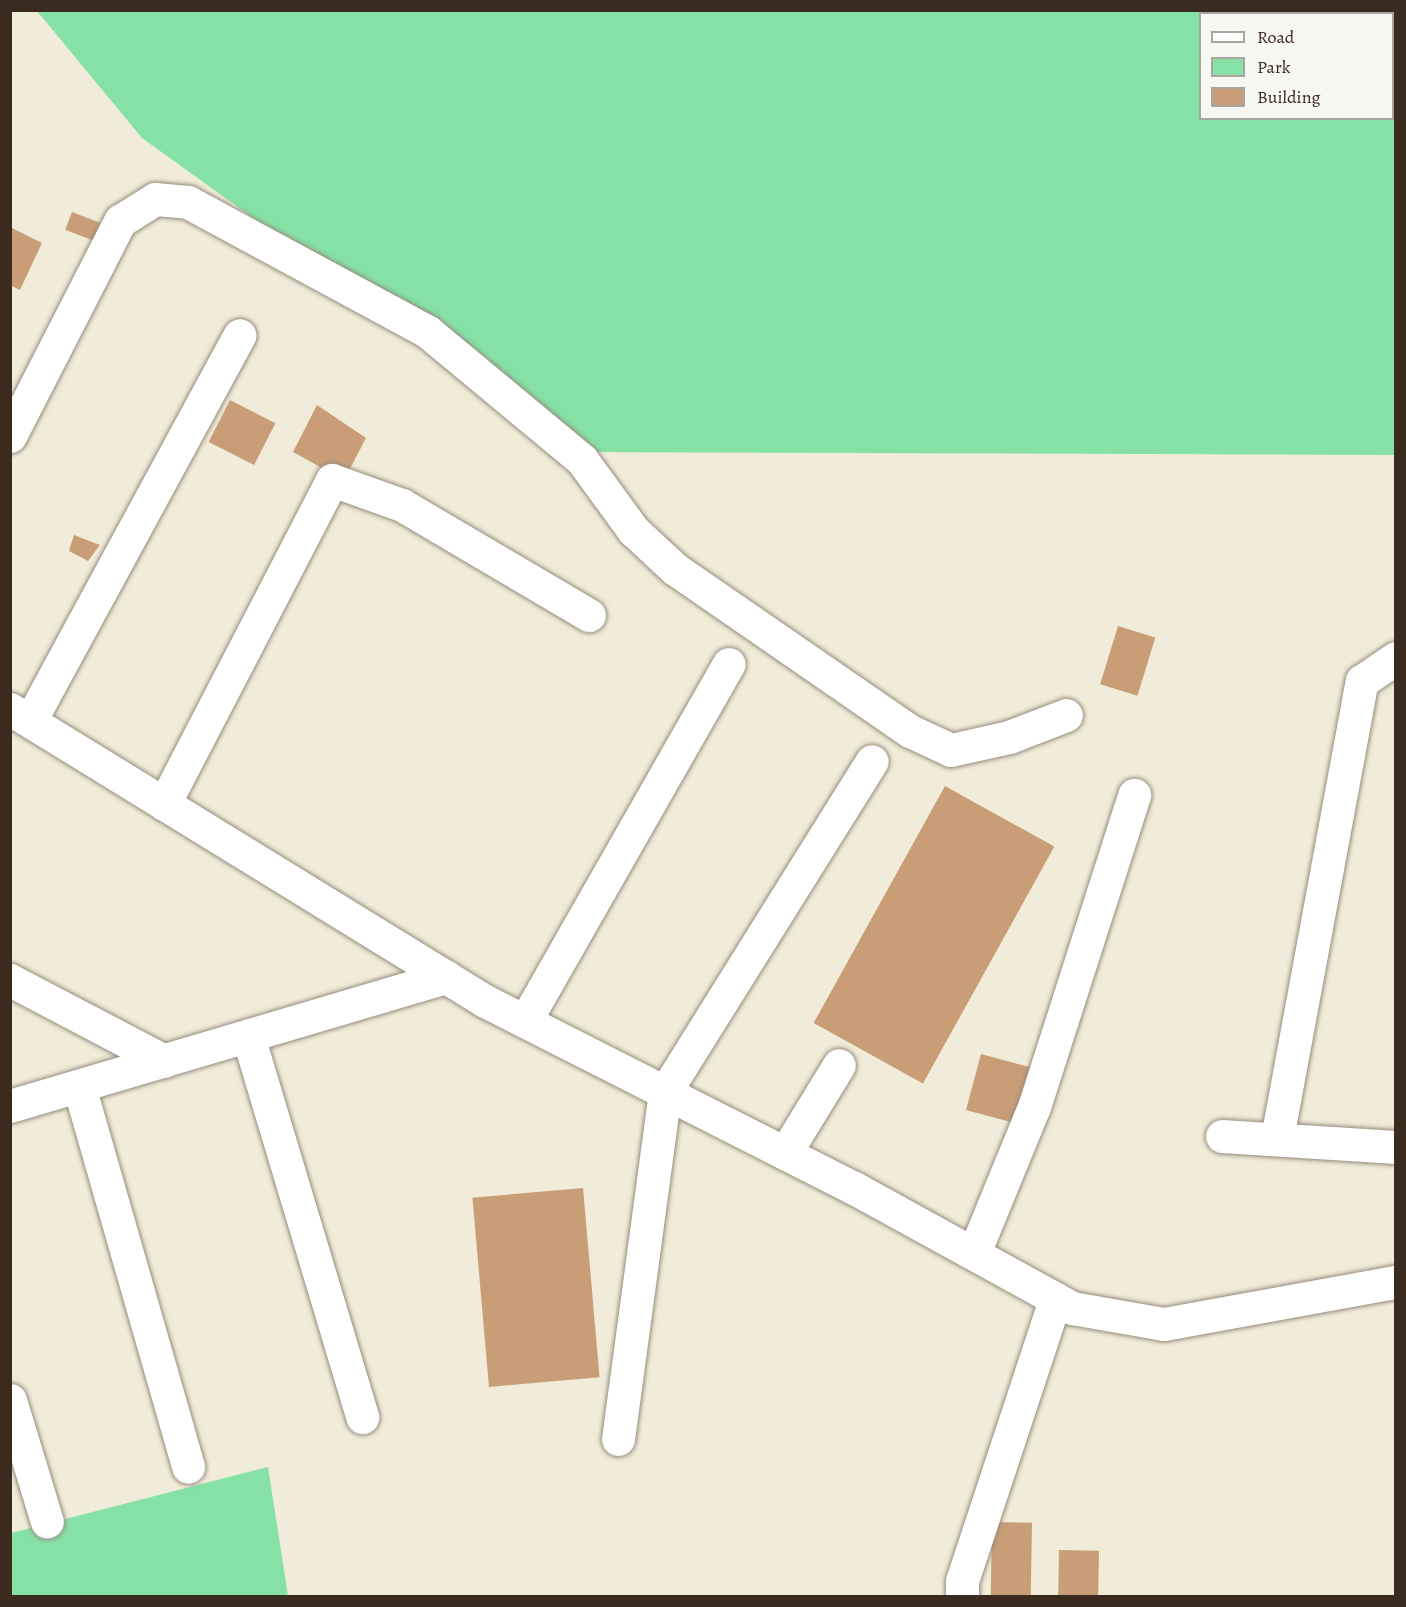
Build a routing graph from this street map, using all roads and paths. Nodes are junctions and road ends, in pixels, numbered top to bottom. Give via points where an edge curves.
1 (240, 335) dead end
2 (10, 436) edge
3 (589, 615) dead end
4 (1395, 658) edge
5 (729, 664) dead end
6 (20, 715) edge
7 (1066, 715) dead end
8 (872, 761) dead end
9 (1134, 795) dead end
10 (164, 804) junction
11 (446, 977) junction
12 (10, 980) edge
13 (525, 1021) junction
14 (248, 1036) junction
15 (164, 1061) junction
16 (839, 1065) dead end
17 (79, 1086) junction
18 (665, 1092) junction
19 (10, 1106) edge
20 (1222, 1136) dead end
21 (1277, 1138) junction
22 (1395, 1147) edge
23 (785, 1153) junction
24 (974, 1253) junction
25 (1395, 1282) edge
26 (1055, 1299) junction
27 (10, 1400) edge
28 (362, 1417) dead end
29 (618, 1439) dead end
30 (188, 1467) dead end
31 (47, 1522) dead end
32 (962, 1596) edge

1 - 6 street
2 - 7 street via 120,221 155,199 188,202 428,332 582,460 633,530 675,569 785,648 831,672 910,731 951,750 1009,737
3 - 10 street via 402,505 332,480
4 - 21 street via 1362,681
5 - 13 street
6 - 10 street
8 - 18 street
9 - 24 street via 1034,1107
10 - 11 street
11 - 13 street
11 - 14 street
12 - 15 street
13 - 18 street
14 - 15 street
14 - 28 street
15 - 17 street
16 - 23 street
17 - 19 street
17 - 30 street
18 - 23 street
18 - 29 street
20 - 21 street
21 - 22 street
23 - 24 street
24 - 26 street
25 - 26 street via 1164,1324 1072,1308
26 - 32 street via 962,1581
27 - 31 street

